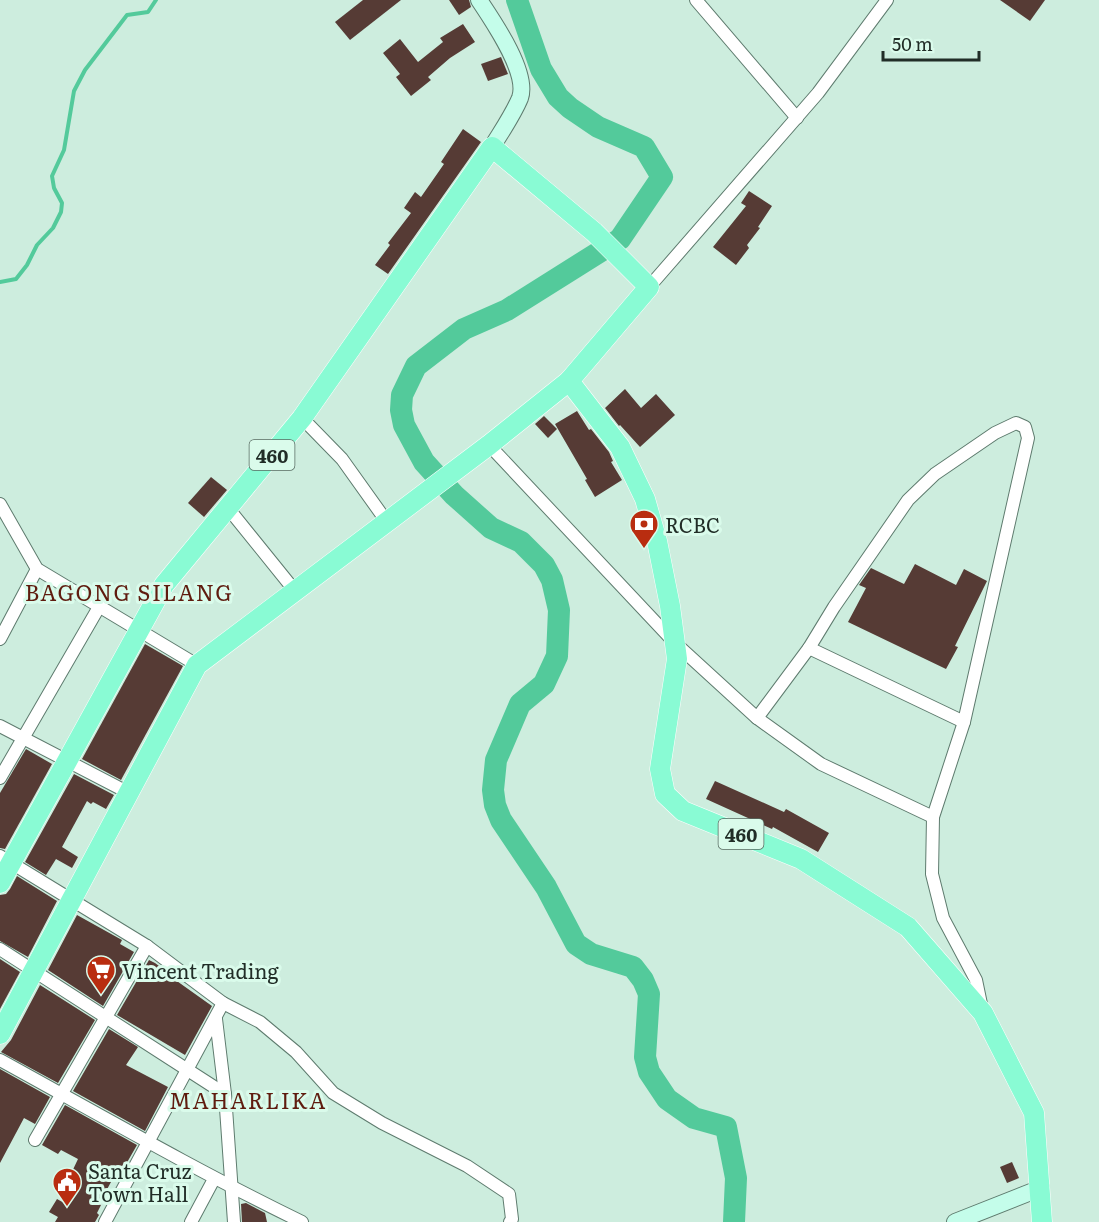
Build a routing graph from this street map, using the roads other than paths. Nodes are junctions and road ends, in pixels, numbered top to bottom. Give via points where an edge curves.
1 (479, 0) edge
2 (696, 0) edge
3 (887, 0) edge
4 (797, 118) junction
5 (492, 147) junction
6 (649, 287) junction
7 (570, 381) junction
8 (302, 418) junction
9 (489, 445) junction
10 (0, 504) edge
11 (228, 508) junction
12 (387, 522) junction
13 (37, 569) junction
14 (295, 591) junction
15 (99, 607) junction
16 (140, 632) junction
17 (0, 639) edge
18 (675, 643) junction
19 (809, 648) junction
20 (197, 665) junction
21 (757, 718) junction
22 (964, 722) junction
23 (0, 726) edge
24 (23, 738) junction
25 (68, 761) junction
26 (0, 778) edge
27 (129, 793) junction
28 (933, 817) junction
29 (5, 860) edge
30 (0, 883) edge
31 (71, 901) junction
32 (147, 945) junction
33 (0, 950) edge
34 (34, 970) junction
35 (223, 1003) junction
36 (982, 1013) junction
37 (106, 1017) junction
38 (216, 1019) junction
39 (0, 1034) edge
40 (0, 1060) edge
41 (187, 1069) junction
42 (61, 1094) junction
43 (225, 1094) junction
44 (34, 1140) dead end
45 (147, 1143) junction
46 (214, 1179) junction
47 (231, 1188) junction
48 (1041, 1188) junction
49 (105, 1222) edge
50 (191, 1222) edge
51 (234, 1222) edge
52 (302, 1222) edge
53 (510, 1222) edge
54 (955, 1222) edge
55 (1042, 1222) edge

1 - 5 street via 518,69 521,96
2 - 4 street
3 - 4 street
4 - 6 street
5 - 6 main road via 594,232
5 - 8 main road, 460
6 - 7 main road
7 - 9 main road
7 - 18 main road, 460 via 620,447 645,499 657,541
8 - 11 main road, 460
8 - 12 street via 342,459
9 - 12 main road
9 - 18 street
10 - 13 street
11 - 14 street
11 - 16 main road, 460 via 164,585
12 - 14 main road
13 - 15 street
13 - 17 street
14 - 20 main road
15 - 16 street
15 - 24 street
16 - 20 street
16 - 25 main road, 460
18 - 21 street
18 - 36 main road, 460 via 677,659 660,769 665,794 683,811 801,860 908,927
19 - 21 street
19 - 22 street
19 - 22 street via 908,500 935,474 995,433 1016,423 1025,427 1028,438
20 - 27 main road
21 - 28 street via 821,764
22 - 28 street
23 - 24 street
24 - 25 street
24 - 26 street
25 - 27 street
25 - 29 main road, 460
27 - 31 main road
28 - 36 street via 932,874 943,918 976,980
29 - 30 main road, 460
29 - 31 street
31 - 32 street
31 - 34 main road
32 - 35 street
32 - 37 street
33 - 34 street
34 - 37 street
34 - 39 main road
35 - 38 street
35 - 53 street via 260,1022 296,1052 333,1093 467,1166 509,1194
36 - 48 main road, 460 via 1034,1113
37 - 41 street
37 - 42 street
38 - 41 street
38 - 43 street
40 - 42 street
41 - 43 street
41 - 45 street
42 - 44 street
42 - 45 street
43 - 47 street
45 - 46 street
45 - 49 street
46 - 47 street
46 - 50 street
47 - 51 street
47 - 52 street
48 - 54 street
48 - 55 main road, 460

